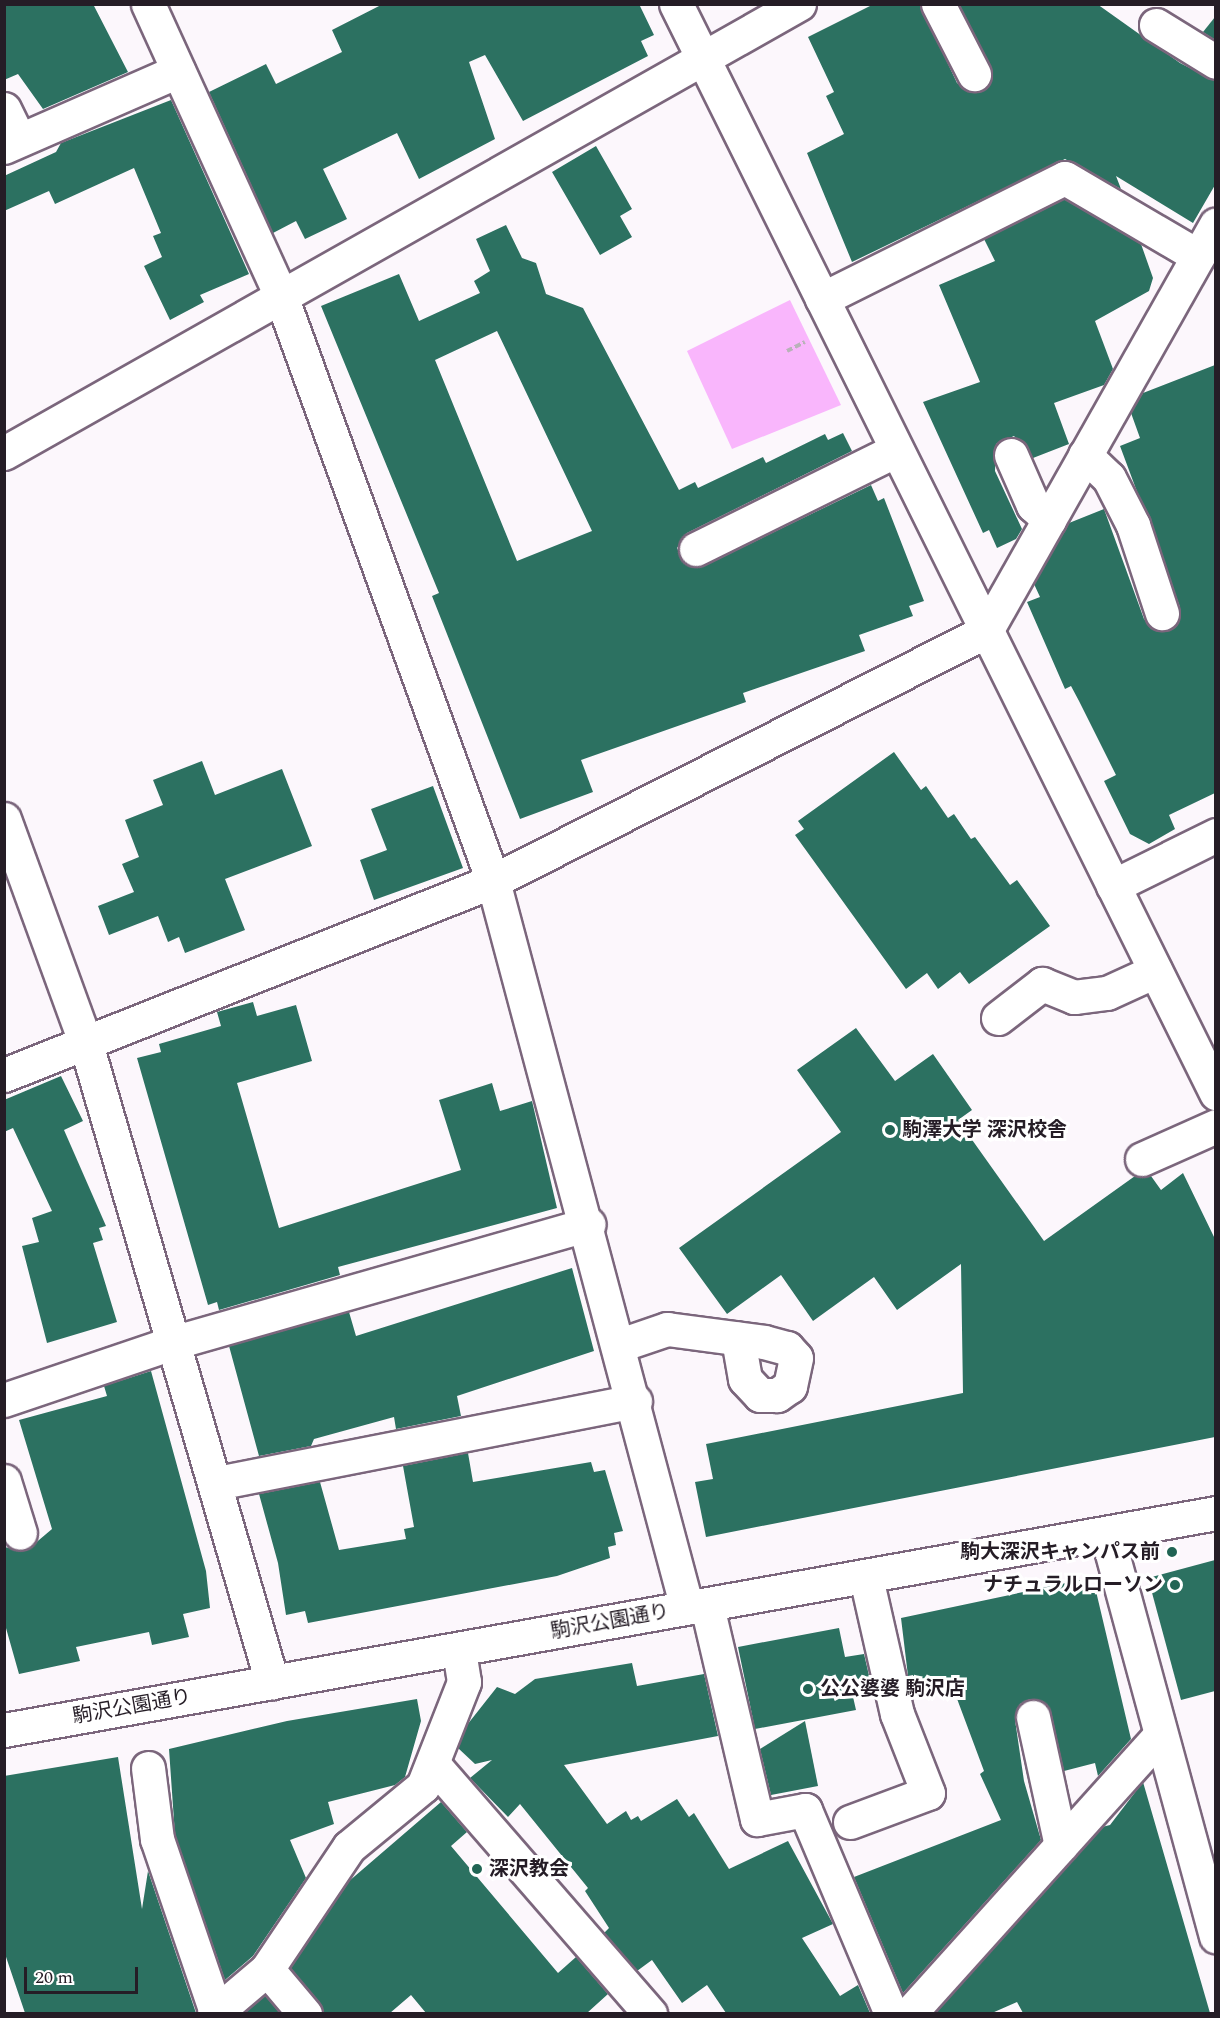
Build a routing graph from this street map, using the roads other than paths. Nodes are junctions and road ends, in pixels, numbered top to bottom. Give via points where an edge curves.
1 (148, 4) edge
2 (676, 4) edge
3 (799, 4) edge
4 (938, 4) edge
5 (1156, 25) dead end
6 (702, 59) junction
7 (1215, 62) edge
8 (178, 71) junction
9 (974, 74) dead end
10 (4, 109) edge
11 (12, 144) edge
12 (1215, 225) edge
13 (1198, 256) junction
14 (281, 296) junction
15 (822, 300) junction
16 (896, 450) junction
17 (4, 453) edge
18 (1086, 454) junction
19 (1011, 455) dead end
20 (1049, 520) junction
21 (696, 549) dead end
22 (1162, 613) dead end
23 (986, 631) junction
24 (4, 819) edge
25 (1215, 835) edge
26 (493, 881) junction
27 (1113, 886) junction
28 (1155, 970) junction
29 (998, 1018) dead end
30 (86, 1044) junction
31 (4, 1075) edge
32 (1215, 1093) edge
33 (1215, 1126) edge
34 (1142, 1160) dead end
35 (588, 1224) junction
36 (738, 1339) dead end
37 (175, 1342) junction
38 (620, 1345) junction
39 (4, 1400) edge
40 (635, 1401) junction
41 (4, 1481) edge
42 (217, 1483) junction
43 (1215, 1513) edge
44 (20, 1533) dead end
45 (1107, 1534) junction
46 (866, 1578) junction
47 (697, 1607) junction
48 (459, 1650) junction
49 (272, 1682) junction
50 (1033, 1717) dead end
51 (4, 1730) edge
52 (1160, 1735) junction
53 (433, 1764) junction
54 (148, 1768) dead end
55 (850, 1822) dead end
56 (1061, 1845) junction
57 (1215, 1936) edge
58 (267, 1970) junction
59 (635, 2008) edge
60 (215, 2013) edge
61 (305, 2013) edge
62 (891, 2013) edge
63 (909, 2013) edge

1 - 8 street
2 - 6 street
3 - 6 street
4 - 9 street
5 - 7 street
6 - 14 street
6 - 15 street
8 - 11 street
8 - 14 street
10 - 11 street
12 - 13 street
13 - 15 street via 1065,178
13 - 18 street
14 - 17 street
14 - 26 street
15 - 16 street
16 - 21 street
16 - 23 street
18 - 20 street
18 - 22 street via 1109,478 1133,525
19 - 20 street via 1033,505
20 - 23 street
23 - 26 street
23 - 27 street
24 - 30 street
25 - 27 street
26 - 30 street
26 - 35 street
27 - 28 street
28 - 29 street via 1107,993 1074,997 1042,984
28 - 32 street
30 - 31 street
30 - 37 street
33 - 34 street
35 - 37 street
35 - 38 street
36 - 38 street via 667,1329
37 - 39 street
37 - 42 street
38 - 40 street
40 - 42 street
40 - 47 street
41 - 44 street
42 - 49 street
43 - 45 street, 駒沢公園通り
45 - 46 street, 駒沢公園通り
45 - 52 street
46 - 47 street, 駒沢公園通り
46 - 55 street via 897,1714 928,1793
47 - 48 street, 駒沢公園通り
47 - 62 street via 757,1819 805,1810
48 - 49 street, 駒沢公園通り
48 - 53 street via 464,1682
49 - 51 street, 駒沢公園通り
50 - 56 street
52 - 56 street
52 - 57 street
53 - 58 street via 423,1786 349,1847
53 - 59 street
54 - 60 street via 157,1839
56 - 63 street
58 - 60 street
58 - 61 street

